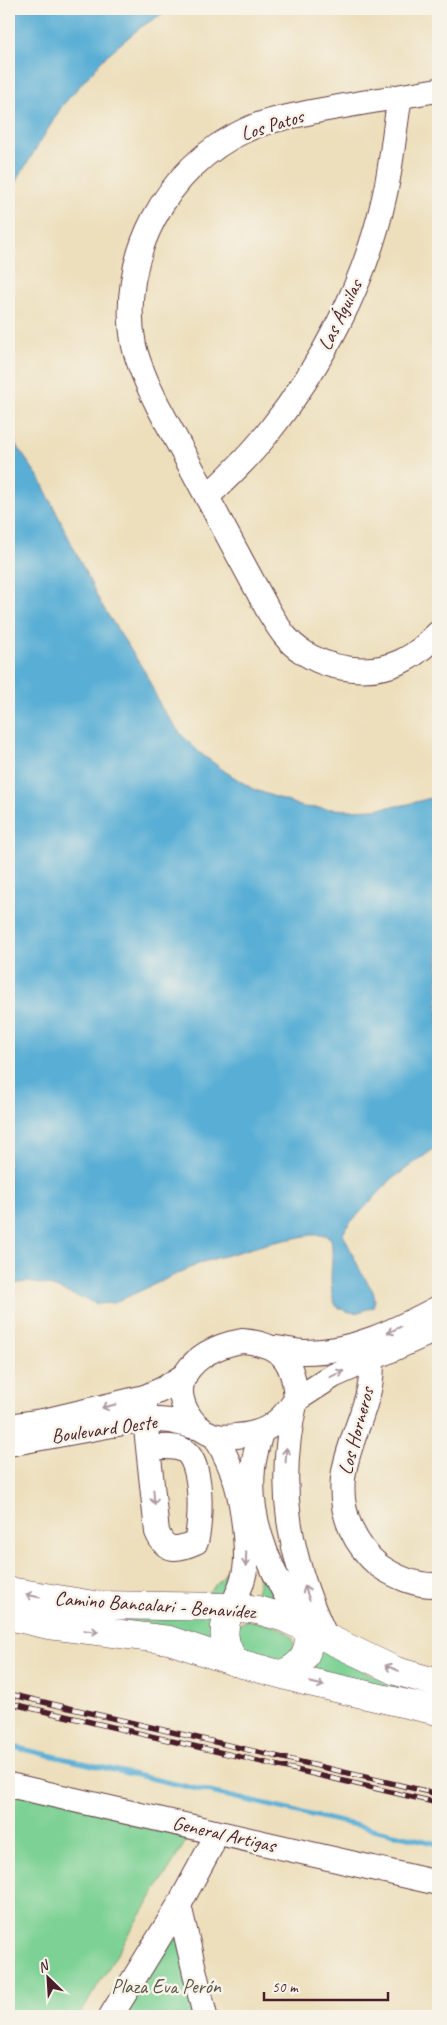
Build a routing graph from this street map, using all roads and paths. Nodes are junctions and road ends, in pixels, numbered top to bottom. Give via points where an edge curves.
1 (438, 90) edge
2 (400, 97) junction
3 (207, 497) junction
4 (438, 633) edge
5 (438, 1308) edge
6 (438, 1329) edge
7 (275, 1348) junction
8 (372, 1350) junction
9 (185, 1374) junction
10 (296, 1400) junction
11 (151, 1412) junction
12 (9, 1426) edge
13 (207, 1432) junction
14 (261, 1432) junction
15 (9, 1444) edge
16 (158, 1448) dead end
17 (438, 1585) edge
18 (9, 1591) edge
19 (232, 1607) junction
20 (9, 1616) edge
21 (317, 1633) junction
22 (235, 1662) junction
23 (282, 1674) junction
24 (438, 1683) edge
25 (438, 1711) edge
26 (9, 1786) edge
27 (215, 1832) junction
28 (438, 1883) edge
29 (179, 1905) junction
30 (110, 2016) edge
31 (205, 2016) edge

1 - 2 street, Los Patos
2 - 3 street, Las Águilas via 385,197 344,314 298,392 268,434
2 - 3 street, Los Patos via 279,119 247,129 223,142 186,173 158,210 138,256 133,277 131,323 134,346 141,371
3 - 4 street, Los Patos via 284,635 298,650 314,660 340,667 383,668 423,648
5 -> 8 street
6 - 8 street
7 - 8 street via 303,1352 352,1347
7 - 9 street via 256,1342 224,1344 207,1352
7 - 10 street via 287,1360 294,1375
10 -> 8 street
8 - 17 street, Los Horneros via 369,1390 343,1477 346,1518 368,1556 389,1572 414,1582
9 - 11 street, Boulevard Oeste via 164,1389
9 - 13 street via 183,1405 188,1416
10 - 14 street via 286,1414
21 -> 10 street via 300,1573 287,1496 286,1451
11 -> 12 street, Boulevard Oeste
11 - 13 street, Boulevard Oeste
11 - 15 street, Boulevard Oeste
11 - 16 street
13 - 14 street via 233,1437
13 -> 19 street via 228,1459 238,1484 242,1511 245,1569
14 - 21 street via 252,1470 252,1490 265,1552 283,1592
19 -> 18 main road, Camino Bancalari - Benavídez via 94,1605
19 - 21 main road, Camino Bancalari - Benavídez via 285,1618
19 - 22 main road via 223,1629 224,1641
20 -> 22 main road, Camino Bancalari - Benavídez via 78,1629 169,1640
21 - 23 main road via 309,1640 302,1662
24 -> 21 main road, Camino Bancalari - Benavídez via 396,1670
22 - 23 main road, Camino Bancalari - Benavídez
23 -> 25 main road, Camino Bancalari - Benavídez
26 - 27 street, General Artigas
27 - 28 street, General Artigas
27 - 29 street via 211,1846
29 - 30 street
29 - 31 street

